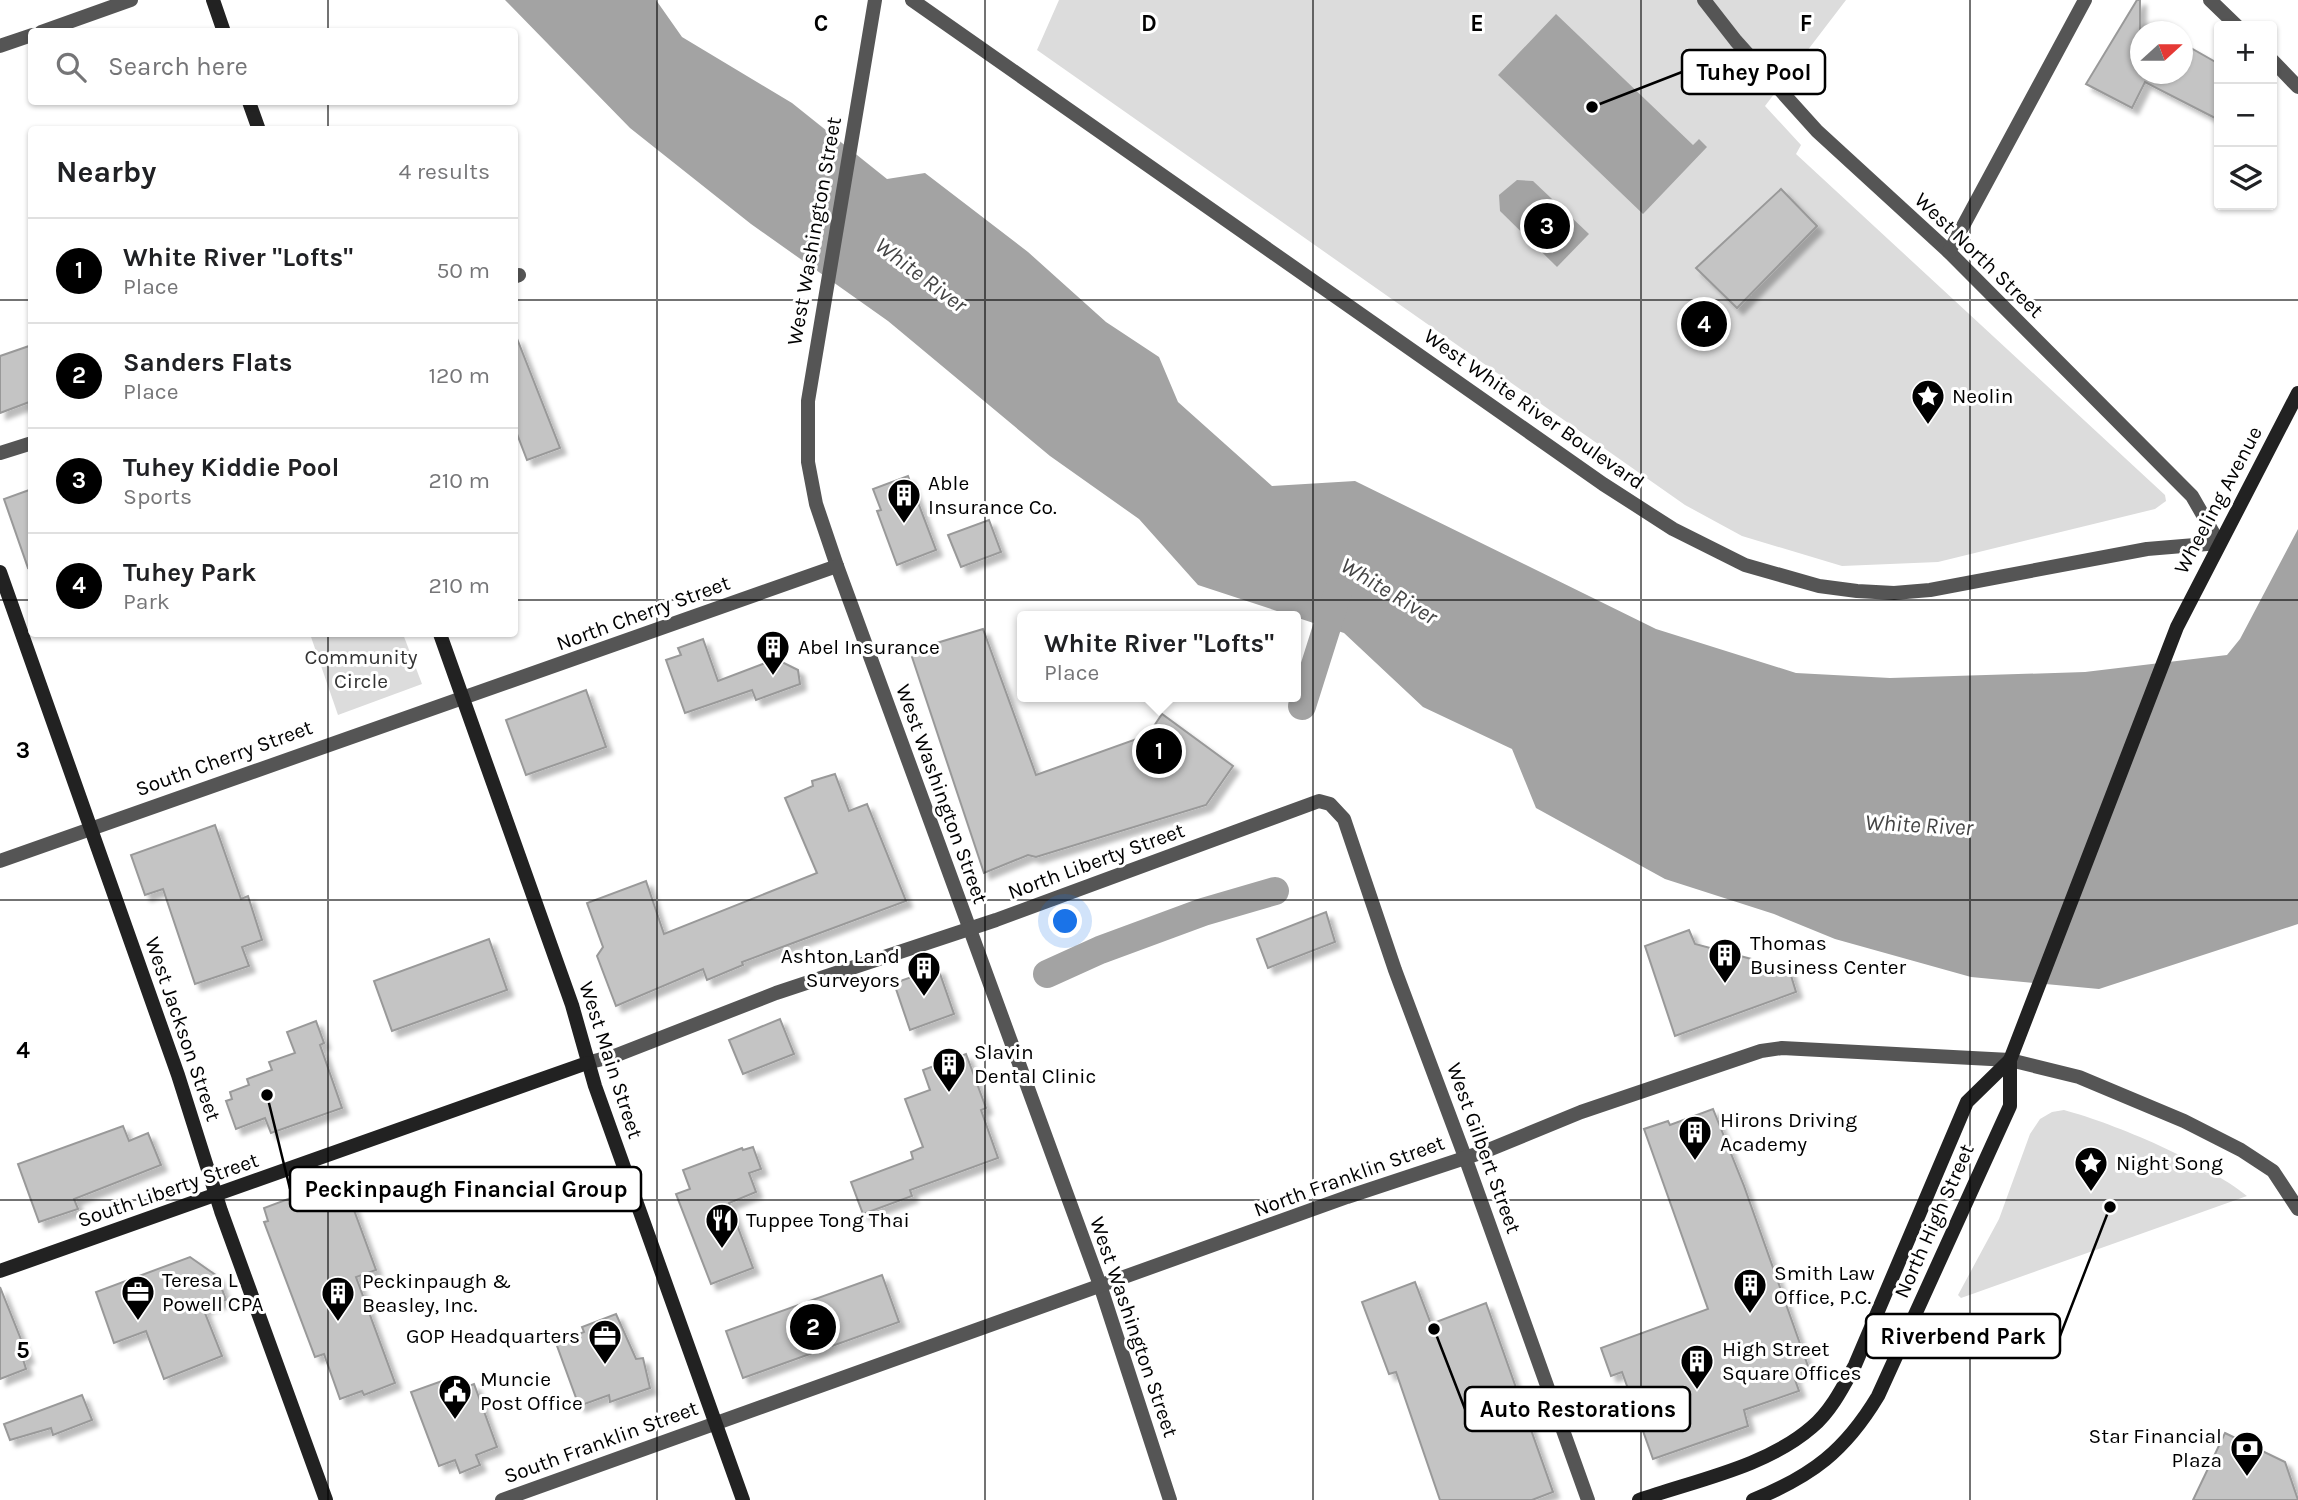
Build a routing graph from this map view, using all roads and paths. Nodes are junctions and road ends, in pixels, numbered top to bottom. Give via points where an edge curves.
1 (131, 0) edge
2 (213, 0) edge
3 (875, 0) edge
4 (912, 0) edge
5 (1704, 0) edge
6 (2085, 0) edge
7 (2210, 0) edge
8 (2232, 21) edge
9 (52, 28) edge
10 (223, 28) edge
11 (28, 36) edge
12 (0, 46) edge
13 (2277, 65) edge
14 (2298, 86) edge
15 (250, 105) edge
16 (257, 126) edge
17 (1949, 252) junction
18 (2298, 393) edge
19 (28, 444) edge
20 (0, 453) edge
21 (2219, 542) junction
22 (837, 566) junction
23 (0, 572) edge
24 (441, 637) edge
25 (463, 698) junction
26 (1339, 812) joint
27 (2105, 817) joint
28 (91, 828) junction
29 (0, 861) edge
30 (969, 928) junction
31 (2010, 1060) junction
32 (587, 1063) junction
33 (1465, 1157) junction
34 (217, 1194) junction
35 (2298, 1209) edge
36 (0, 1272) edge
37 (1100, 1285) junction
38 (715, 1424) junction
39 (326, 1500) edge
40 (502, 1500) edge
41 (743, 1500) edge
42 (1170, 1500) edge
43 (1588, 1500) edge
44 (1639, 1500) edge
45 (1753, 1500) edge

1 - 9 street
2 - 10 main road
3 - 22 street, West Washington Street via 808,401 808,462 816,504
4 - 21 street, West White River Boulevard via 1603,484 1673,529 1745,565 1819,586 1894,593 1975,583 2147,549
5 - 17 street, West North Street via 1817,131
6 - 17 street
7 - 8 street
11 - 12 street
13 - 14 street
15 - 16 main road
17 - 21 street, West North Street via 2192,496
18 - 21 main road, Wheeling Avenue
19 - 20 street
21 - 27 main road, Wheeling Avenue via 2177,626
22 - 25 street, North Cherry Street
22 - 30 street, West Washington Street
23 - 28 main road, West Jackson Street
24 - 25 main road, West Main Street
25 - 28 street, South Cherry Street
25 - 32 main road, West Main Street via 572,1005
26 - 30 street, North Liberty Street via 1319,801
26 - 33 street, West Gilbert Street
27 - 31 main road, North High Street
28 - 29 street, South Cherry Street
28 - 34 main road, West Jackson Street
30 - 32 street, North Liberty Street
30 - 37 street, West Washington Street
31 - 33 street, North Franklin Street via 1782,1048 1761,1051
31 - 35 street, North Franklin Street via 2079,1077 2195,1126 2273,1171
31 - 44 main road, North High Street via 1967,1102 1854,1365 1836,1399 1814,1426 1760,1459
31 - 45 main road, North High Street via 2010,1106 1878,1396 1840,1450 1804,1476
32 - 34 main road, South Liberty Street
32 - 38 main road, West Main Street
33 - 37 street, North Franklin Street
33 - 43 street, West Gilbert Street
34 - 36 main road, South Liberty Street
34 - 39 main road, West Jackson Street
37 - 38 street, North Franklin Street
37 - 42 street, West Washington Street
38 - 40 street, South Franklin Street
38 - 41 main road, West Main Street

